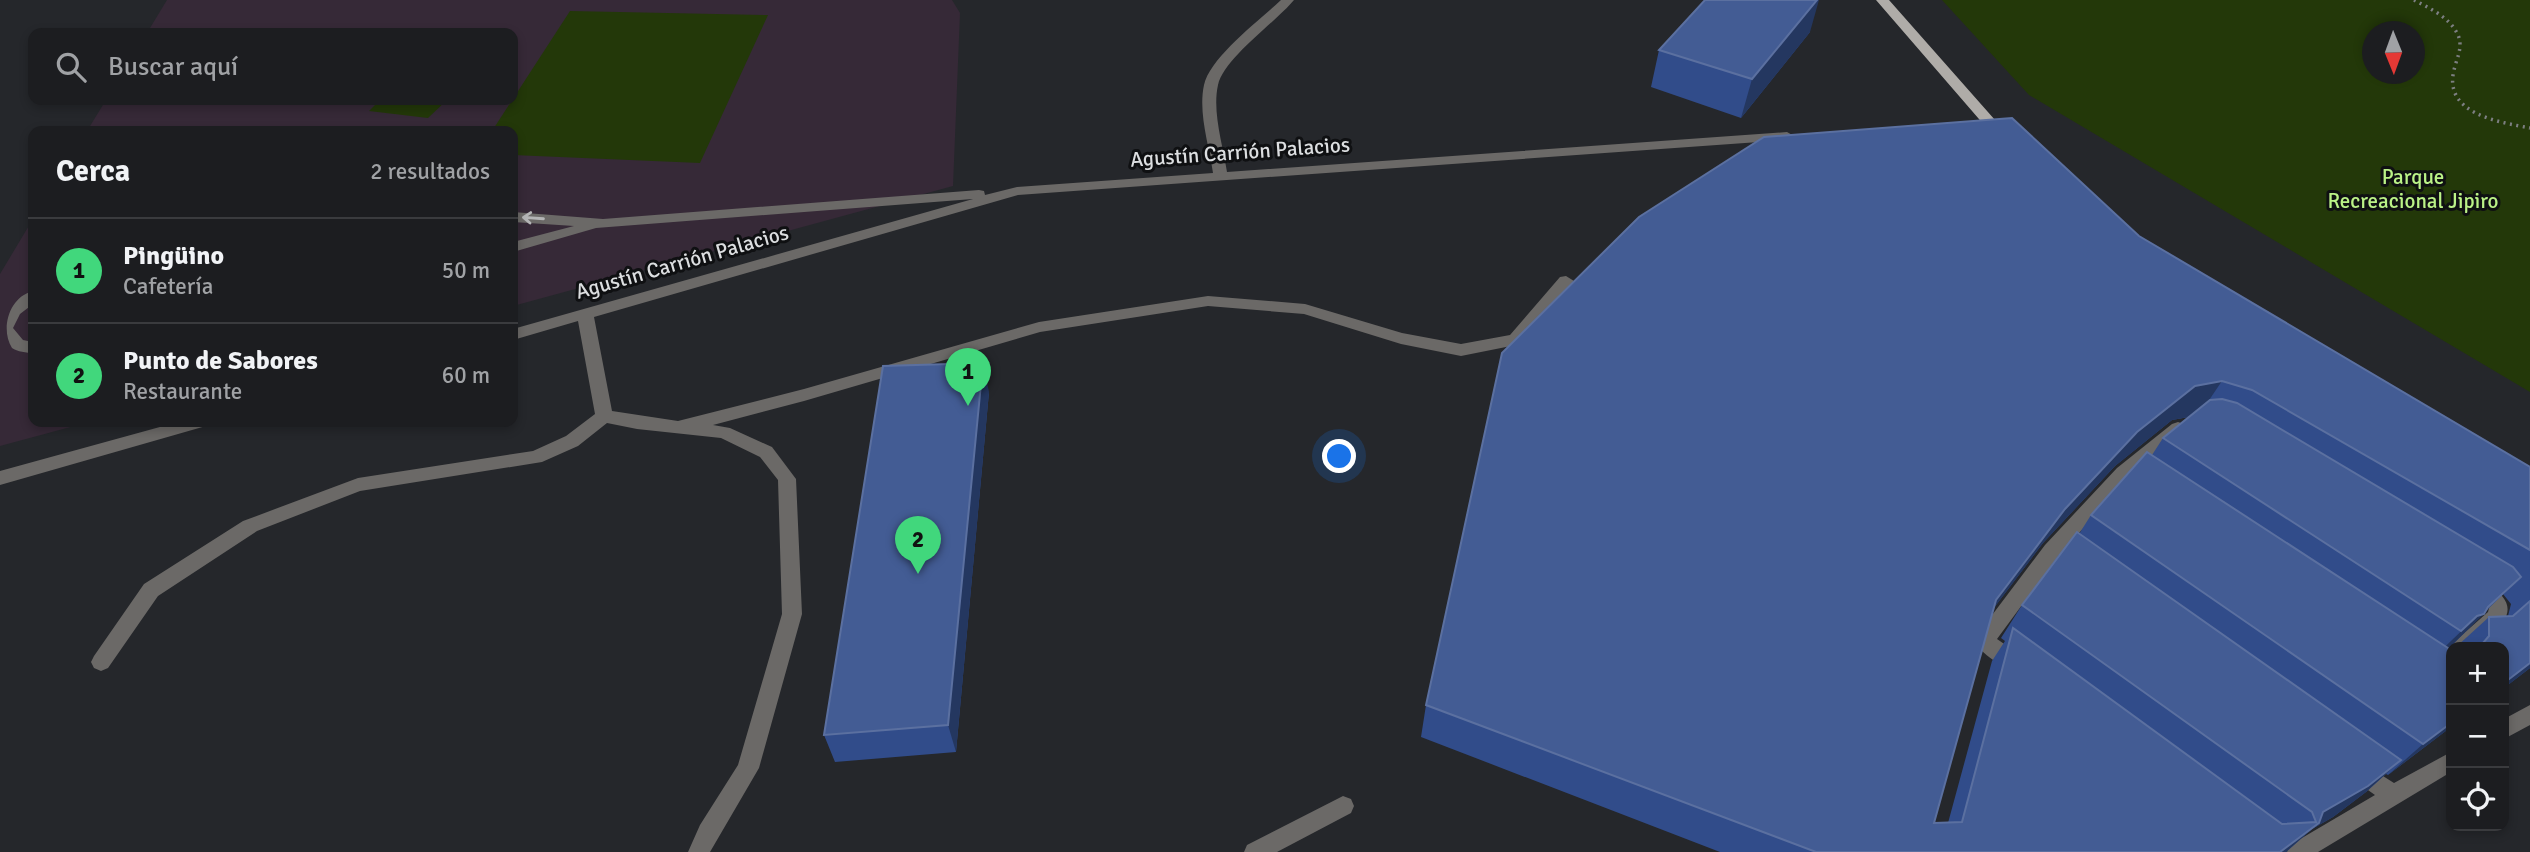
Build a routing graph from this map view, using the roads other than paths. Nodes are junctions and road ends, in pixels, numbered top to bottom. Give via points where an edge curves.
1 (1288, 0) edge
2 (1882, 0) edge
3 (1805, 134) edge
4 (2020, 149) edge
5 (1221, 177) junction
6 (1017, 191) junction
7 (518, 217) edge
8 (603, 224) junction
9 (518, 246) edge
10 (1566, 281) dead end
11 (28, 300) edge
12 (585, 314) junction
13 (518, 333) edge
14 (28, 347) edge
15 (604, 416) junction
16 (2198, 424) edge
17 (182, 427) edge
18 (675, 428) junction
19 (0, 478) edge
20 (2052, 550) junction
21 (2074, 566) edge
22 (2464, 578) edge
23 (1984, 641) junction
24 (2468, 642) edge
25 (100, 662) dead end
26 (1977, 667) edge
27 (2028, 672) edge
28 (2530, 714) edge
29 (2509, 727) edge
30 (2338, 756) edge
31 (2446, 764) edge
32 (2393, 795) junction
33 (1343, 806) dead end
34 (699, 852) edge
35 (1255, 852) edge
36 (2298, 852) edge

1 - 5 street via 1224,63 1211,82
2 - 4 main road via 1983,124
3 - 5 street, Agustín Carrión Palacios
5 - 6 street, Agustín Carrión Palacios
6 - 8 street
6 - 12 street, Agustín Carrión Palacios
8 -> 7 street
8 - 9 street
10 - 18 street via 1515,340 1461,349 1401,338 1305,309 1208,300 1039,327
11 - 14 street via 13,311 5,329 18,345
12 - 13 street, Agustín Carrión Palacios
12 - 15 street
15 - 18 street
15 - 25 street via 572,441 536,457 358,485 250,526 151,590
16 - 20 street via 2180,426
17 - 19 street
18 - 34 street via 724,432 766,452 788,479 792,614 748,768
20 - 21 street
20 - 23 street
22 - 24 street via 2499,606 2497,616
23 - 26 street
23 - 27 street
28 - 29 street
30 - 32 street
31 - 32 street
32 - 36 street
33 - 35 street

